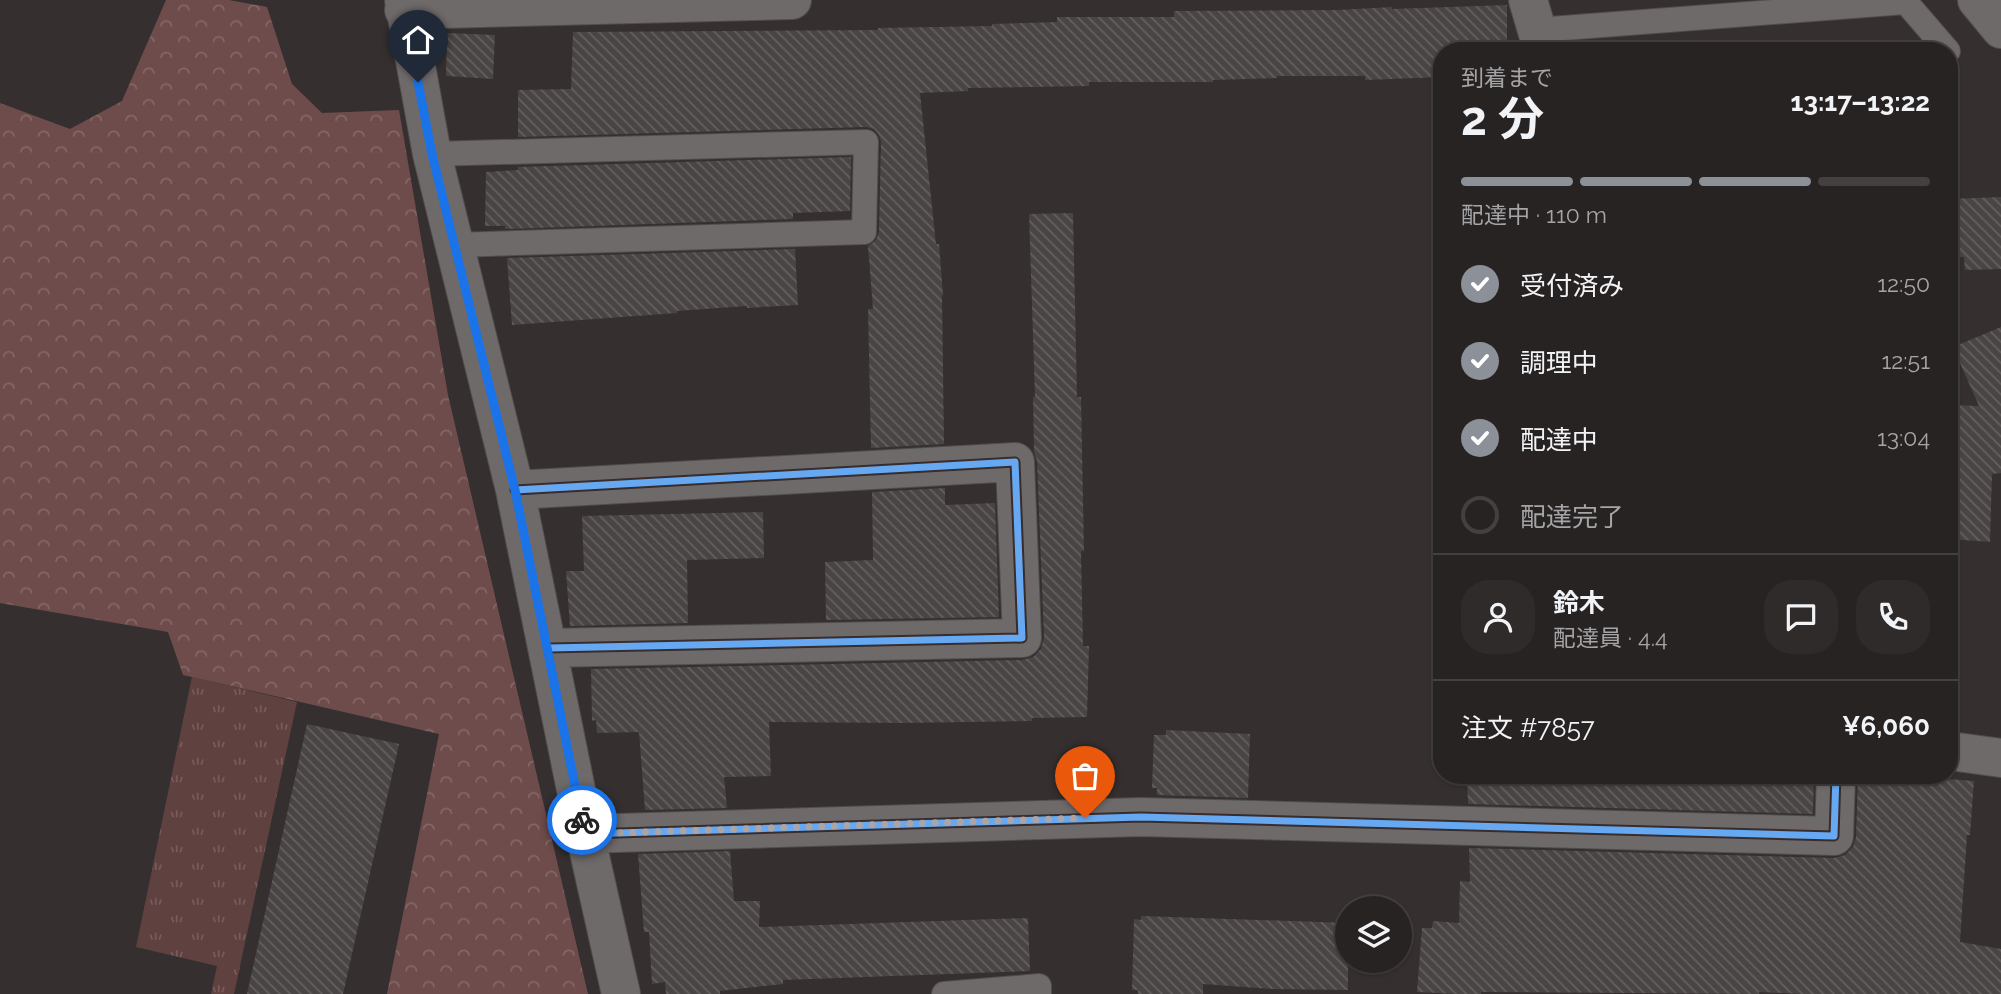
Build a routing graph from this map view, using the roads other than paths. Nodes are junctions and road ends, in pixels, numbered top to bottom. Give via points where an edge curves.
1 (792, 0) edge
2 (1977, 0) edge
3 (1905, 1) edge
4 (404, 5) edge
5 (1536, 27) edge
6 (2001, 29) edge
7 (1940, 42) edge
8 (432, 154) junction
9 (455, 246) junction
10 (515, 490) junction
11 (549, 649) junction
12 (1958, 752) edge
13 (2001, 758) edge
14 (1836, 784) edge
15 (584, 834) junction
16 (621, 994) edge
17 (944, 994) edge
18 (1039, 994) edge

1 - 4 street
2 - 6 street
3 - 5 lane
3 - 7 lane
4 - 8 street
8 - 9 street
8 - 9 lane via 866,142 864,232
9 - 10 street
10 - 11 street
10 - 11 street via 1015,462 1022,638
11 - 15 street
12 - 13 street
14 - 15 street via 1834,836 1140,817
15 - 16 street
17 - 18 lane via 1039,986

